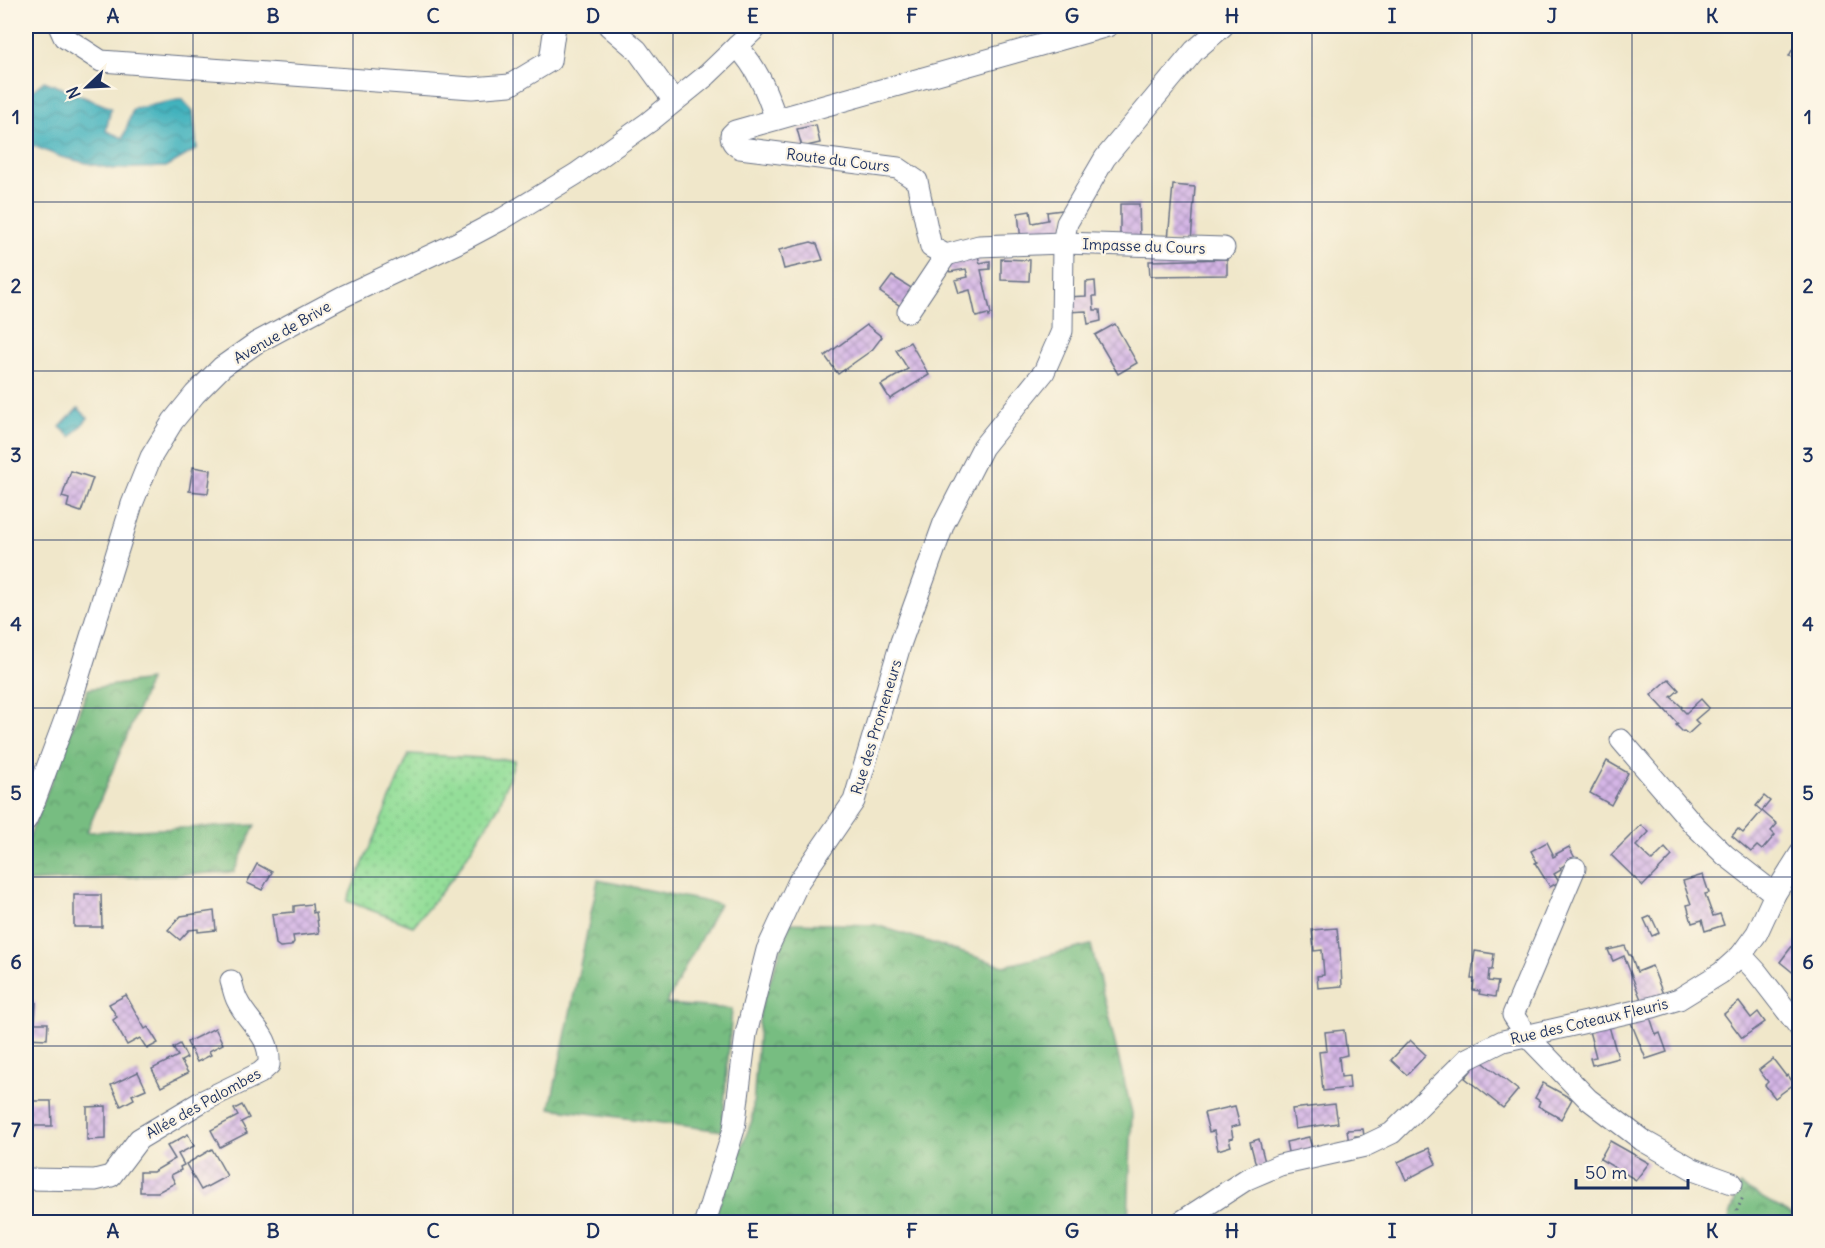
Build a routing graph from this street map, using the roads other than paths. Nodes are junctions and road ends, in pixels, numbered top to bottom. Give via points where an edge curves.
1 (59, 26) edge
2 (555, 26) edge
3 (609, 26) edge
4 (758, 26) edge
5 (1108, 26) edge
6 (1223, 26) edge
7 (737, 46) junction
8 (674, 101) junction
9 (776, 119) junction
10 (1063, 243) junction
11 (1224, 248) dead end
12 (946, 255) junction
13 (908, 312) dead end
14 (1621, 740) dead end
15 (26, 820) edge
16 (1800, 854) edge
17 (1575, 868) dead end
18 (1775, 894) junction
19 (1741, 956) junction
20 (231, 981) dead end
21 (1800, 1028) edge
22 (1527, 1036) junction
23 (26, 1179) edge
24 (1732, 1183) road end
25 (705, 1222) edge
26 (1181, 1222) edge

1 - 2 street via 64,37 101,61 472,88 510,85 549,61
3 - 8 street via 637,50
4 - 7 street, Avenue de Brive
5 - 9 street, Route du Cours
6 - 10 street via 1194,51 1105,158 1067,223
7 - 8 street, Avenue de Brive
7 - 9 street via 763,83
8 - 15 street, Avenue de Brive via 576,174 504,218 256,343 222,367 195,394 151,457 132,504 67,714
9 - 12 street, Route du Cours via 735,131 731,140 741,148 898,168 917,181 931,247
10 - 11 street, Impasse du Cours
10 - 12 street via 980,246
10 - 25 street, Rue des Promeneurs via 1062,331 1044,372 983,447 944,523 901,642 854,801 799,881 767,950 746,1034 734,1129
12 - 13 street
14 - 18 street via 1694,825
16 - 18 street, Rue des Coteaux Fleuris
17 - 22 street via 1513,1015
18 - 19 street, Rue des Coteaux Fleuris
19 - 21 street
19 - 22 street, Rue des Coteaux Fleuris via 1679,999
20 - 23 street, Allée des Palombes via 238,1001 265,1039 269,1065 139,1139 111,1176 95,1180
22 - 24 street via 1588,1099 1642,1140 1693,1169
22 - 26 street, Rue des Coteaux Fleuris via 1503,1041 1467,1059 1392,1133 1365,1146 1280,1165 1247,1179

